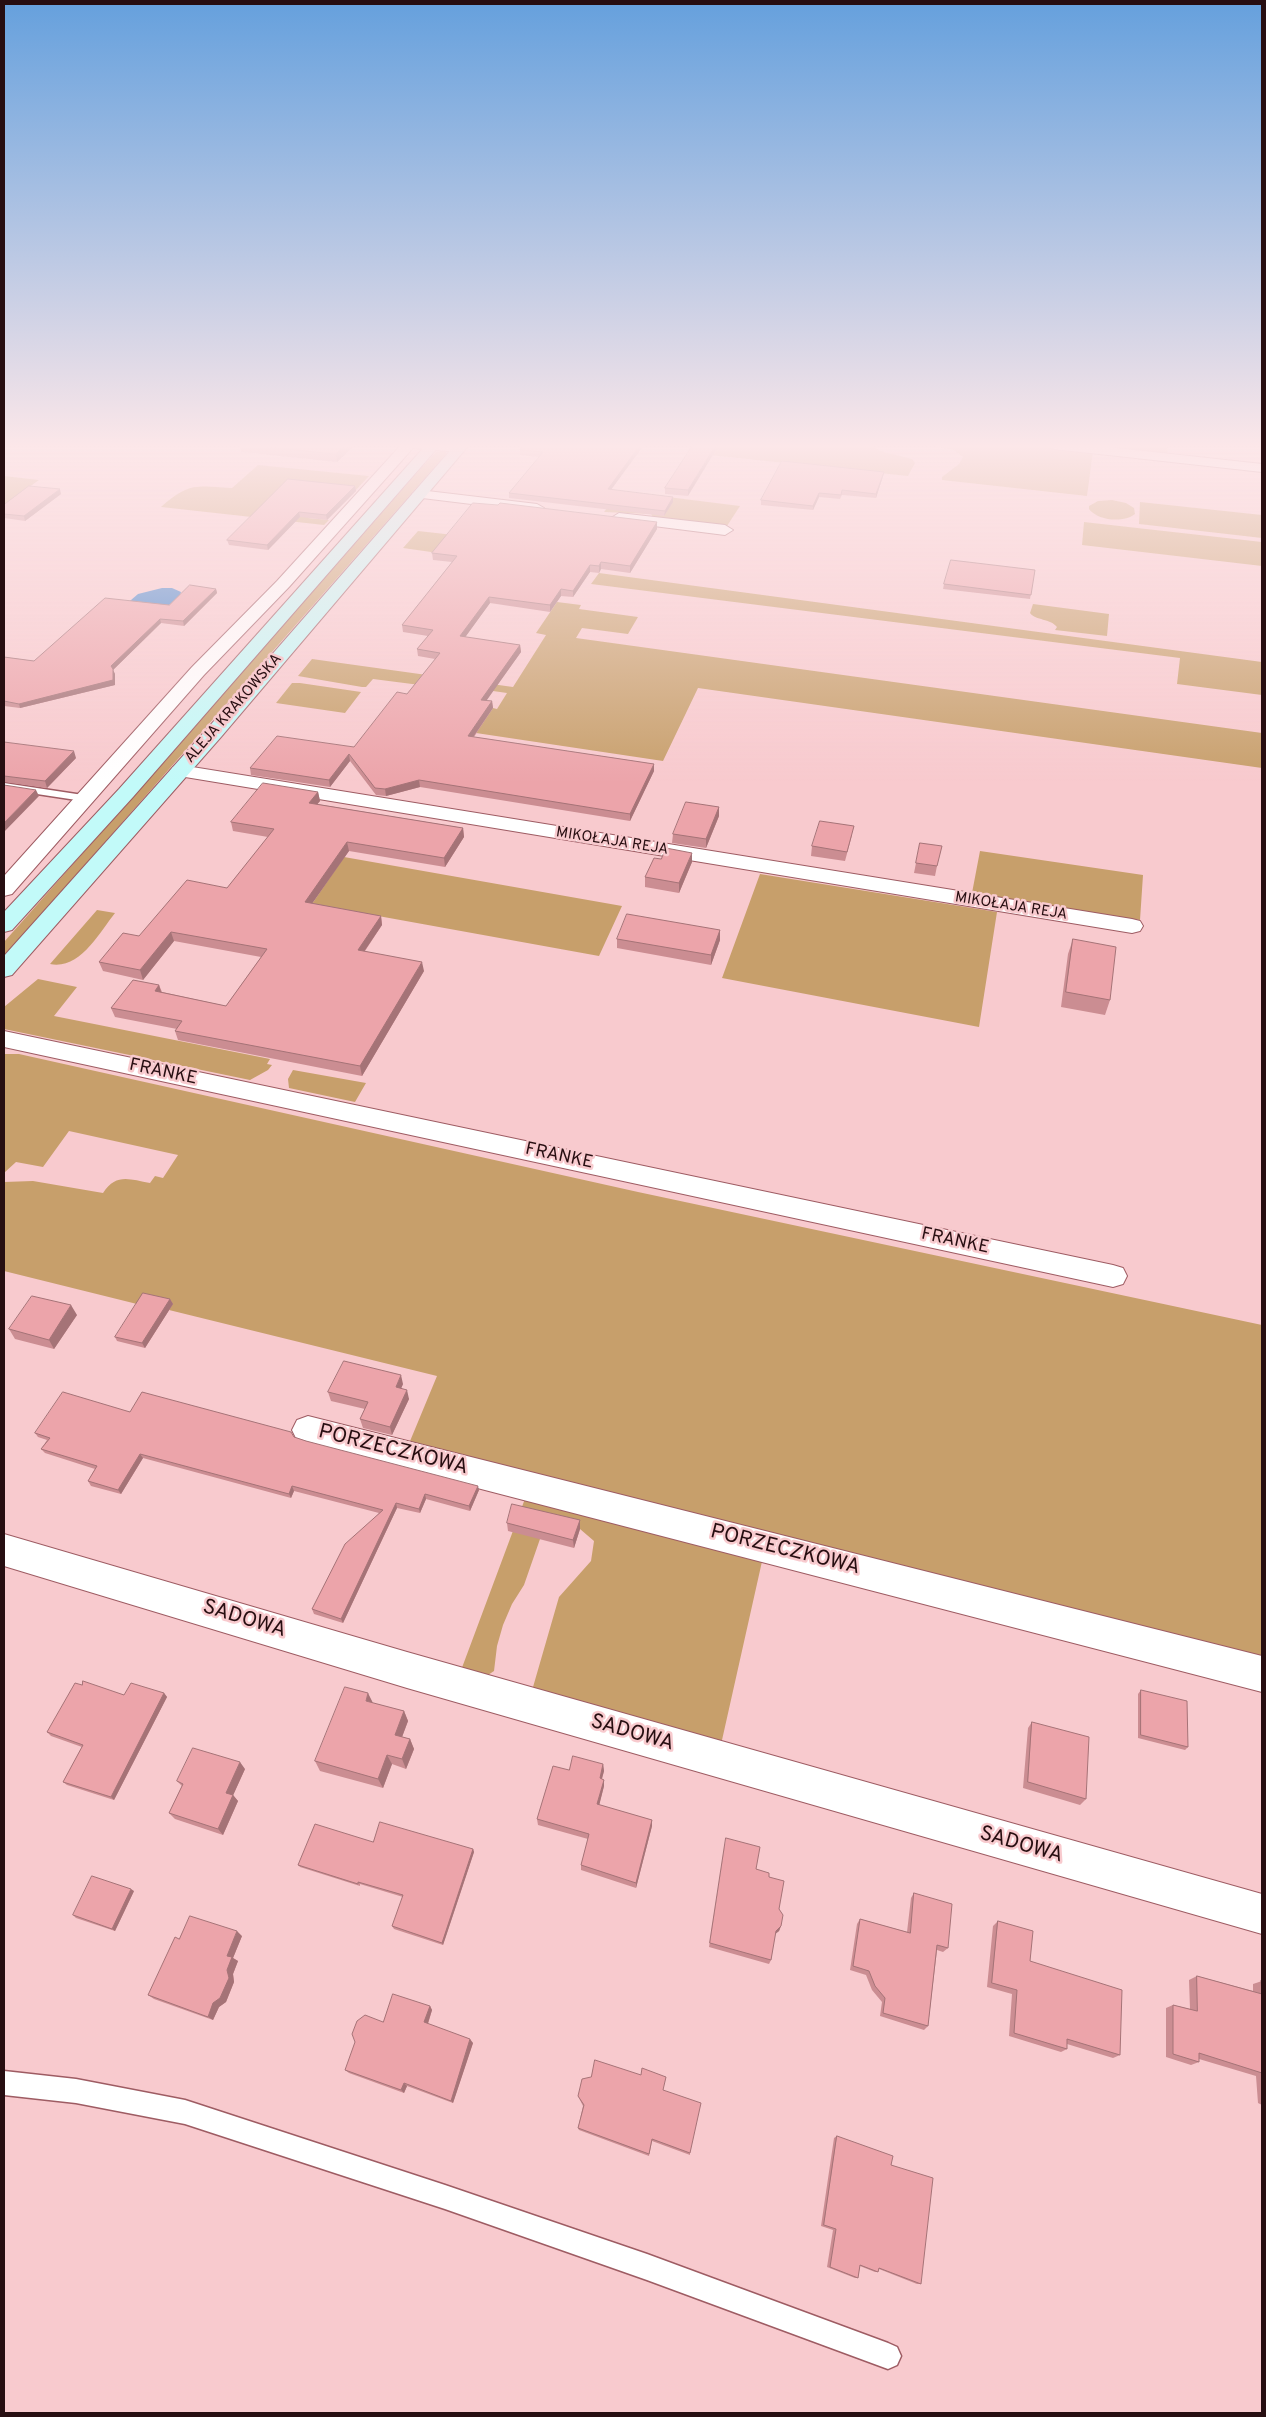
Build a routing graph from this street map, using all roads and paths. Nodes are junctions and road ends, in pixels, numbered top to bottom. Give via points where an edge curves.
1 (307, 558) edge
2 (329, 558) edge
3 (364, 558) edge
4 (180, 772) junction
5 (4, 786) edge
6 (83, 798) junction
7 (4, 889) edge
8 (4, 925) edge
9 (1132, 926) dead end
10 (4, 970) edge
11 (4, 1039) edge
12 (1114, 1276) dead end
13 (308, 1430) dead end
14 (4, 1550) edge
15 (1262, 1674) edge
16 (1262, 1914) edge
17 (4, 2083) edge
18 (888, 2356) dead end

1 - 6 street
2 - 8 main road, ALEJA KRAKOWSKA via 126,793
3 - 4 main road, ALEJA KRAKOWSKA
4 - 9 street, MIKOŁAJA REJA
4 - 10 main road, ALEJA KRAKOWSKA
5 - 6 lane
6 - 7 street
11 - 12 street, FRANKE
13 - 15 street, PORZECZKOWA
14 - 16 street, SADOWA via 407,1670
17 - 18 lane via 76,2092 185,2112 648,2267

